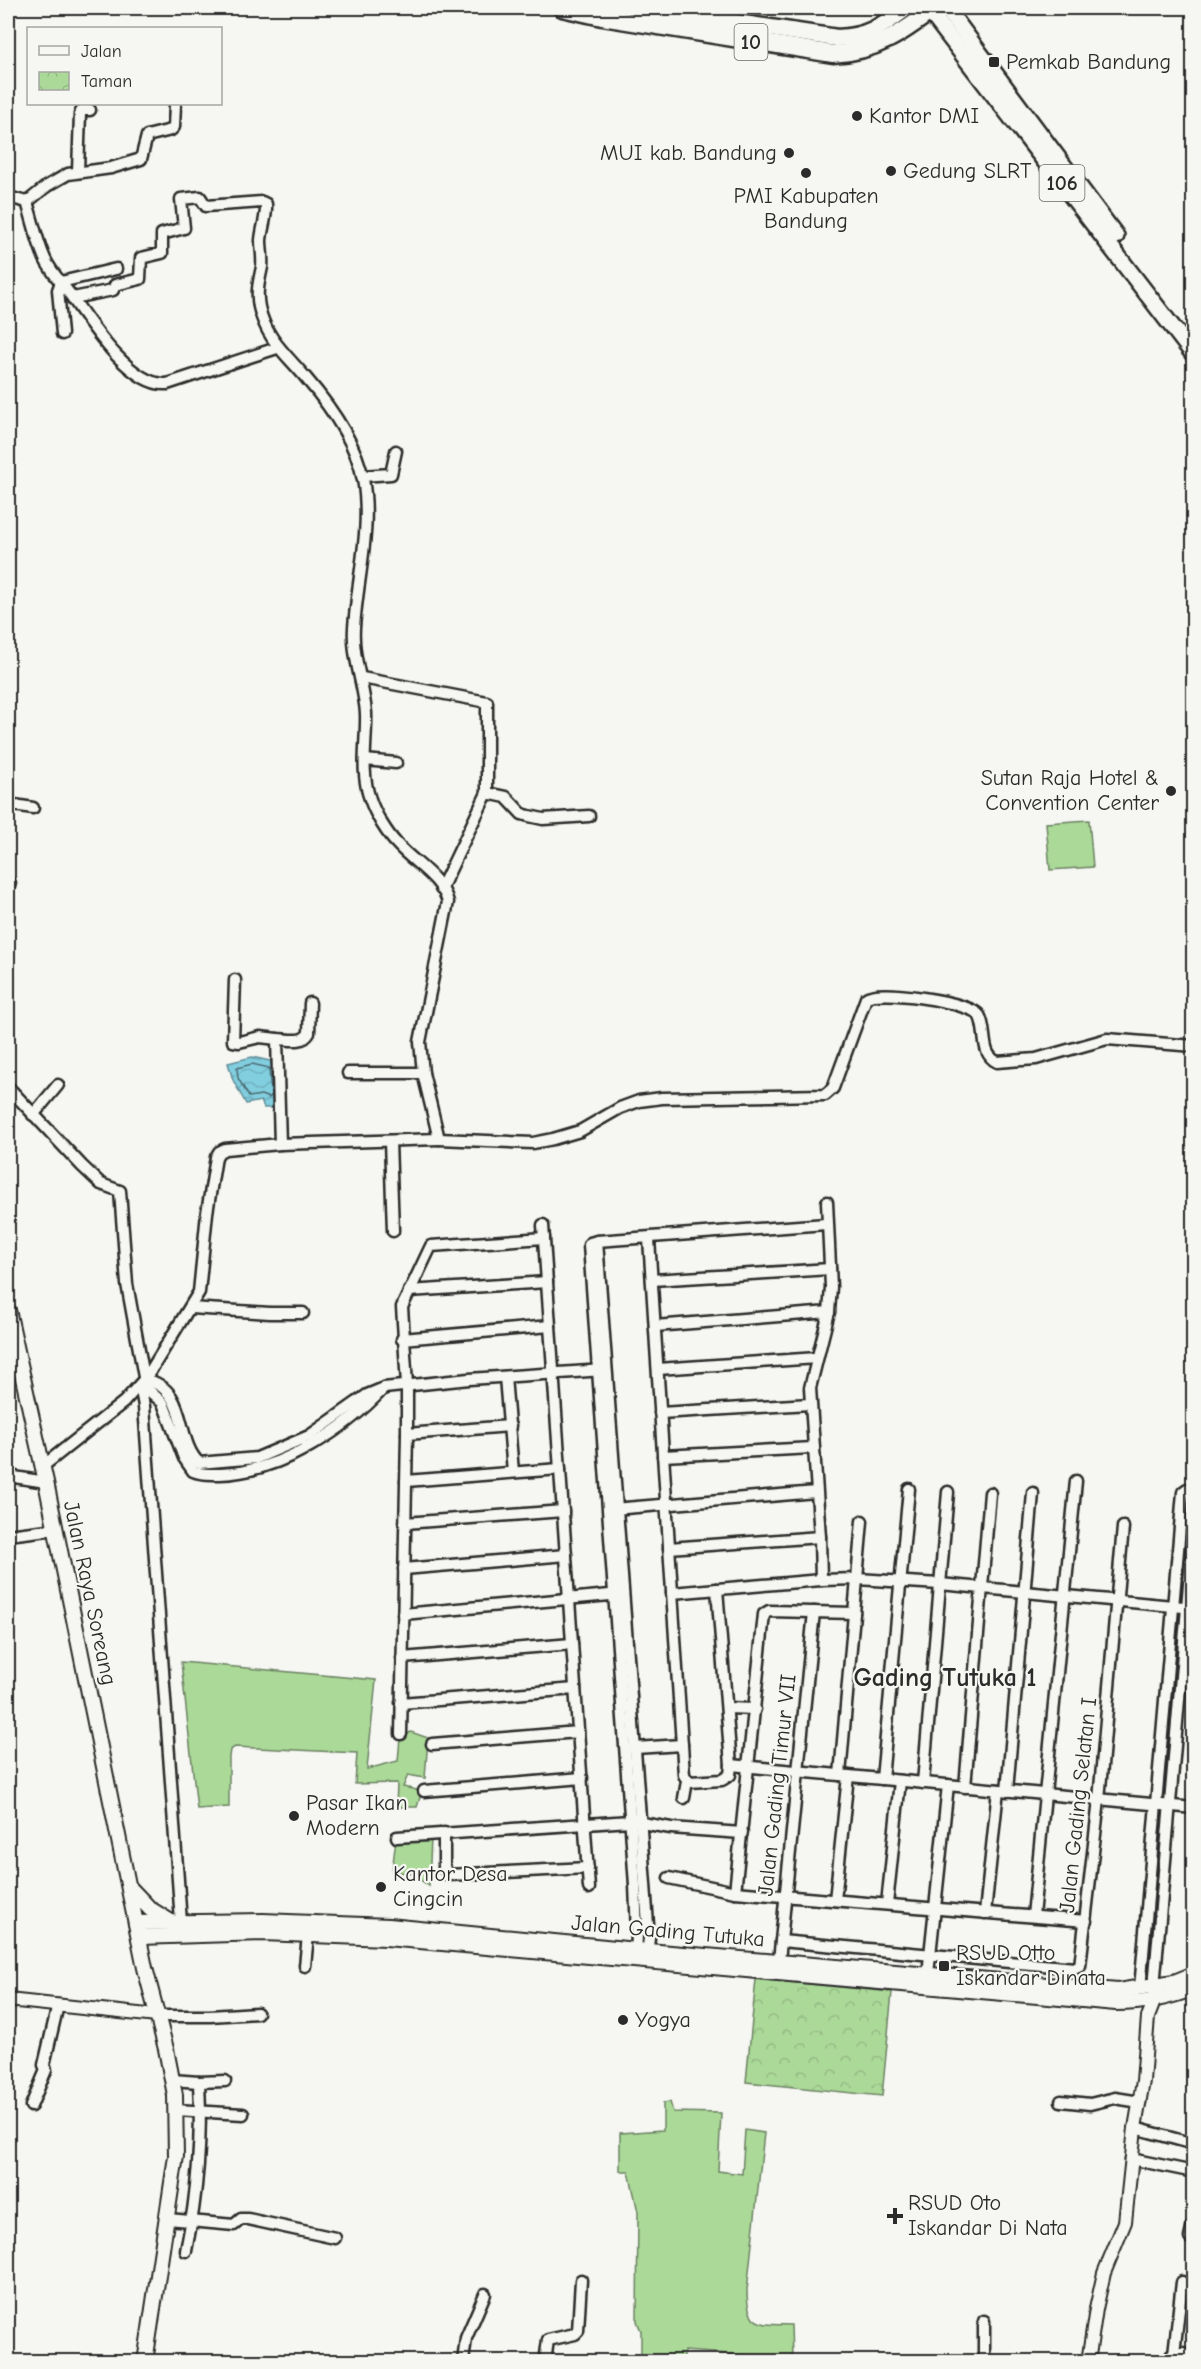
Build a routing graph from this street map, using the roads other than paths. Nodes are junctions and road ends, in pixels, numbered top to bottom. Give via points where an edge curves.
1 (562, 8) edge
2 (638, 8) edge
3 (906, 8) edge
4 (935, 8) edge
5 (175, 105) edge
6 (90, 110) dead end
7 (78, 171) junction
8 (8, 197) edge
9 (27, 202) junction
10 (116, 269) dead end
11 (61, 282) junction
12 (73, 298) junction
13 (62, 334) dead end
14 (1194, 340) edge
15 (278, 348) junction
16 (1194, 355) edge
17 (396, 451) dead end
18 (362, 476) junction
19 (362, 678) junction
20 (365, 760) junction
21 (396, 763) dead end
22 (487, 793) junction
23 (8, 804) edge
24 (33, 808) dead end
25 (589, 816) dead end
26 (441, 889) junction
27 (235, 980) dead end
28 (310, 1004) dead end
29 (277, 1039) junction
30 (1194, 1046) edge
31 (348, 1073) dead end
32 (423, 1073) junction
33 (58, 1085) dead end
34 (8, 1087) edge
35 (33, 1115) junction
36 (439, 1139) junction
37 (390, 1141) junction
38 (280, 1144) junction
39 (827, 1202) dead end
40 (826, 1224) junction
41 (543, 1225) dead end
42 (393, 1231) dead end
43 (543, 1238) junction
44 (649, 1239) junction
45 (830, 1269) junction
46 (652, 1280) junction
47 (547, 1282) junction
48 (409, 1291) junction
49 (190, 1308) junction
50 (8, 1310) edge
51 (303, 1312) dead end
52 (829, 1312) junction
53 (550, 1326) junction
54 (655, 1326) junction
55 (402, 1339) junction
56 (817, 1358) junction
57 (603, 1370) junction
58 (658, 1370) junction
59 (553, 1374) junction
60 (506, 1377) junction
61 (142, 1382) junction
62 (407, 1385) junction
63 (810, 1404) junction
64 (660, 1413) junction
65 (510, 1426) junction
66 (407, 1434) junction
67 (813, 1448) junction
68 (663, 1456) junction
69 (43, 1466) junction
70 (560, 1469) junction
71 (513, 1472) junction
72 (8, 1476) edge
73 (406, 1481) junction
74 (1076, 1481) dead end
75 (46, 1482) junction
76 (909, 1490) dead end
77 (1194, 1491) edge
78 (816, 1492) junction
79 (948, 1492) dead end
80 (990, 1493) dead end
81 (1033, 1493) dead end
82 (666, 1505) junction
83 (614, 1509) junction
84 (563, 1511) junction
85 (862, 1521) dead end
86 (405, 1523) junction
87 (1123, 1527) dead end
88 (1194, 1527) edge
89 (56, 1529) junction
90 (8, 1535) edge
91 (820, 1537) junction
92 (669, 1548) junction
93 (566, 1555) junction
94 (404, 1569) junction
95 (857, 1579) junction
96 (821, 1580) junction
97 (900, 1582) junction
98 (940, 1584) junction
99 (982, 1588) junction
100 (717, 1589) junction
101 (1024, 1592) junction
102 (672, 1593) junction
103 (620, 1594) junction
104 (1065, 1596) junction
105 (569, 1599) junction
106 (1117, 1601) junction
107 (1172, 1606) junction
108 (1191, 1608) edge
109 (814, 1612) junction
110 (854, 1613) junction
111 (403, 1614) junction
112 (572, 1644) junction
113 (402, 1658) junction
114 (575, 1689) junction
115 (1165, 1691) junction
116 (1181, 1692) junction
117 (401, 1703) junction
118 (727, 1708) junction
119 (755, 1709) junction
120 (578, 1732) junction
121 (401, 1734) dead end
122 (432, 1744) dead end
123 (682, 1745) junction
124 (635, 1748) junction
125 (731, 1765) junction
126 (749, 1767) junction
127 (798, 1772) junction
128 (844, 1776) junction
129 (582, 1778) junction
130 (882, 1779) junction
131 (687, 1781) junction
132 (900, 1781) junction
133 (923, 1783) junction
134 (948, 1785) junction
135 (965, 1787) junction
136 (1002, 1790) junction
137 (424, 1791) dead end
138 (1045, 1794) junction
139 (684, 1798) dead end
140 (1099, 1800) junction
141 (1156, 1804) junction
142 (1171, 1806) junction
143 (1194, 1808) edge
144 (635, 1822) junction
145 (585, 1824) junction
146 (444, 1833) junction
147 (742, 1833) junction
148 (397, 1837) dead end
149 (588, 1868) junction
150 (669, 1878) dead end
151 (128, 1886) junction
152 (1148, 1886) junction
153 (1163, 1887) junction
154 (590, 1888) dead end
155 (735, 1892) junction
156 (786, 1896) junction
157 (835, 1900) junction
158 (887, 1904) junction
159 (934, 1908) junction
160 (985, 1913) junction
161 (1033, 1916) junction
162 (1086, 1921) junction
163 (176, 1922) junction
164 (136, 1923) junction
165 (225, 1927) junction
166 (360, 1931) junction
167 (308, 1935) junction
168 (139, 1937) junction
169 (781, 1941) junction
170 (642, 1955) junction
171 (930, 1955) junction
172 (778, 1961) junction
173 (305, 1966) dead end
174 (1194, 1974) edge
175 (931, 1979) junction
176 (1194, 1988) edge
177 (1147, 1994) junction
178 (8, 2000) edge
179 (58, 2005) junction
180 (257, 2013) dead end
181 (157, 2016) junction
182 (172, 2080) junction
183 (225, 2081) dead end
184 (200, 2082) junction
185 (1061, 2101) dead end
186 (1140, 2102) junction
187 (31, 2106) dead end
188 (176, 2110) junction
189 (201, 2112) junction
190 (243, 2114) dead end
191 (1135, 2128) junction
192 (1194, 2144) edge
193 (1131, 2159) junction
194 (1194, 2172) edge
195 (168, 2219) junction
196 (1194, 2220) edge
197 (192, 2222) junction
198 (335, 2238) dead end
199 (1190, 2238) dead end
200 (186, 2251) dead end
201 (581, 2280) dead end
202 (1182, 2282) dead end
203 (485, 2294) dead end
204 (984, 2320) dead end
205 (1194, 2355) edge
206 (1171, 2358) edge
207 (145, 2361) edge
208 (463, 2361) edge
209 (545, 2361) edge
210 (984, 2361) edge
211 (1088, 2361) edge

1 - 4 highway, 10 via 833,54 855,53 879,45
2 - 3 highway, 10 via 837,38 874,31
4 - 14 main road, 106
4 - 16 main road, 106
5 - 7 street via 174,127 147,136 141,159 111,168
6 - 7 street via 80,114
7 - 9 street via 56,180
8 - 9 street
9 - 11 street via 46,261
10 - 11 street
11 - 12 street
11 - 13 street via 58,290
12 - 15 street via 105,343 141,376 156,383 167,384
12 - 15 street via 113,290 115,285 140,279 141,258 162,253 162,234 184,228 181,199 200,197 206,206 265,203 262,267 257,286 264,322
15 - 18 street via 324,401 345,433
17 - 18 street via 391,474
18 - 19 street via 365,519 354,629
19 - 20 street
19 - 22 street via 486,701
20 - 21 street
20 - 26 street via 371,802 393,839
22 - 25 street via 506,797 528,816
22 - 26 street
23 - 24 street
26 - 32 street via 448,899 448,908 422,1028
27 - 29 street via 233,1041
28 - 29 street via 307,1038
29 - 38 street
30 - 36 street via 1107,1040 1036,1059 997,1062 987,1053 980,1018 972,1010 934,1000 870,994 833,1088 825,1095 662,1098 639,1101 580,1131 532,1143
31 - 32 street
32 - 36 street
33 - 35 street
34 - 35 street
35 - 61 street via 101,1184 120,1191 127,1284
36 - 37 street
37 - 38 street
37 - 42 street
38 - 49 street via 225,1149 217,1154 201,1287
39 - 40 street
40 - 44 street
40 - 45 street
41 - 43 street
43 - 47 street
43 - 48 street via 433,1245
44 - 46 street
44 - 57 street via 597,1241 589,1245
45 - 46 street
45 - 52 street
46 - 54 street
47 - 48 street
47 - 53 street
48 - 55 street via 402,1307
49 - 51 street
49 - 61 street
50 - 69 main road, Jalan Raya Soreang
52 - 54 street
52 - 56 street
53 - 55 street
53 - 59 street
54 - 58 street
55 - 62 street
56 - 58 street
56 - 63 street via 810,1380
57 - 59 street
57 - 83 street
58 - 64 street
59 - 60 street
59 - 70 street
60 - 62 street
60 - 65 street
61 - 62 street via 152,1380 171,1395 198,1462 260,1462 309,1436 367,1395
61 - 69 street via 124,1402
61 - 163 street
62 - 66 street
63 - 64 street
63 - 67 street
64 - 68 street
65 - 66 street
65 - 71 street
66 - 73 street
67 - 68 street
67 - 78 street
68 - 82 street
69 - 75 main road, Jalan Raya Soreang
70 - 71 street
70 - 84 street
71 - 73 street
72 - 75 street
73 - 86 street
74 - 104 street
75 - 89 main road, Jalan Raya Soreang
76 - 97 street
77 - 107 street via 1183,1492
78 - 82 street
78 - 91 street
79 - 98 street
80 - 99 street
81 - 101 street
82 - 83 street
82 - 92 street
83 - 103 street
84 - 86 street
84 - 93 street
85 - 95 street
86 - 94 street
87 - 106 street, Jalan Gading Selatan I
88 - 108 street
89 - 90 street
89 - 151 main road, Jalan Raya Soreang
91 - 92 street
91 - 96 street
92 - 102 street
93 - 94 street
93 - 105 street
94 - 111 street
95 - 96 street
95 - 97 street
95 - 110 street
96 - 100 street
97 - 98 street
97 - 130 street
98 - 99 street
98 - 133 street
99 - 101 street
99 - 135 street
100 - 102 street
100 - 118 street
101 - 104 street
101 - 136 street
102 - 123 street
103 - 105 street
103 - 124 street
103 - 144 street
104 - 106 street
104 - 138 street
105 - 111 street
105 - 112 street
106 - 107 street
106 - 140 street, Jalan Gading Selatan I
107 - 108 street
107 - 115 street
108 - 116 street
109 - 110 street
109 - 119 street via 764,1614
109 - 127 street, Jalan Gading Timur VII
110 - 128 street
111 - 113 street
112 - 113 street
112 - 114 street
113 - 117 street
114 - 117 street
114 - 120 street
115 - 116 street
115 - 141 street
116 - 142 street
117 - 121 street
118 - 119 street
118 - 125 street
119 - 126 street
120 - 122 street
120 - 129 street
123 - 124 street
123 - 131 street
124 - 144 street
125 - 126 street
125 - 131 street via 726,1779
126 - 127 street
126 - 147 street
127 - 128 street
127 - 156 street, Jalan Gading Timur VII
128 - 130 street
128 - 157 street
129 - 137 street
129 - 145 street
130 - 132 street
131 - 139 street
132 - 133 street
132 - 158 street
133 - 134 street
134 - 135 street
134 - 159 street
135 - 136 street
136 - 138 street
136 - 160 street
138 - 140 street
138 - 161 street
140 - 141 street
140 - 162 street, Jalan Gading Selatan I
141 - 142 street
141 - 152 street
142 - 143 street
142 - 153 street
144 - 145 street
144 - 147 street
144 - 170 street via 637,1934
145 - 146 street
145 - 149 street
146 - 148 street
146 - 149 street via 444,1868 448,1875
147 - 155 street
149 - 154 street
150 - 155 street
151 - 163 main road via 150,1910
151 - 164 main road, Jalan Raya Soreang
152 - 153 street
152 - 177 street
153 - 177 street
155 - 156 street
156 - 157 street
156 - 169 street, Jalan Gading Timur VII
157 - 158 street
158 - 159 street
159 - 160 street
159 - 171 street
160 - 161 street
161 - 162 street
162 - 171 street, Jalan Gading Selatan I via 1082,1963 1078,1968
163 - 164 main road, Jalan Gading Tutuka
163 - 165 main road, Jalan Gading Tutuka
164 - 168 main road, Jalan Raya Soreang
165 - 166 main road, Jalan Gading Tutuka
165 - 167 main road, Jalan Gading Tutuka
165 - 168 main road, Jalan Gading Tutuka
166 - 167 main road, Jalan Gading Tutuka
166 - 170 main road, Jalan Gading Tutuka
167 - 173 street
168 - 181 main road, Jalan Raya Soreang
169 - 171 street, Jalan Gading Selatan I
169 - 172 street, Jalan Gading Timur VII
170 - 172 main road, Jalan Gading Tutuka
170 - 175 main road, Jalan Gading Tutuka
171 - 175 street
172 - 175 main road, Jalan Gading Tutuka
174 - 177 main road, Jalan Gading Tutuka
175 - 177 main road, Jalan Gading Tutuka
176 - 177 main road, Jalan Gading Tutuka via 1180,1994
177 - 186 street
178 - 179 street
179 - 181 street
179 - 187 street via 46,2070
180 - 181 street
181 - 182 main road, Jalan Raya Soreang
182 - 184 street
182 - 188 main road, Jalan Raya Soreang
183 - 184 street
184 - 189 street
185 - 186 street via 1089,2104 1115,2098
186 - 191 street
188 - 189 street
188 - 195 main road, Jalan Raya Soreang via 176,2156
189 - 190 street
189 - 197 street
191 - 192 street
191 - 193 street
193 - 194 street
193 - 211 street via 1125,2222 1104,2273
195 - 197 street
195 - 207 main road, Jalan Raya Soreang
196 - 199 street
197 - 198 street via 234,2225 248,2219
197 - 200 street
201 - 209 street via 578,2331 548,2340
202 - 206 street
203 - 208 street via 466,2338
204 - 210 street
205 - 206 street

